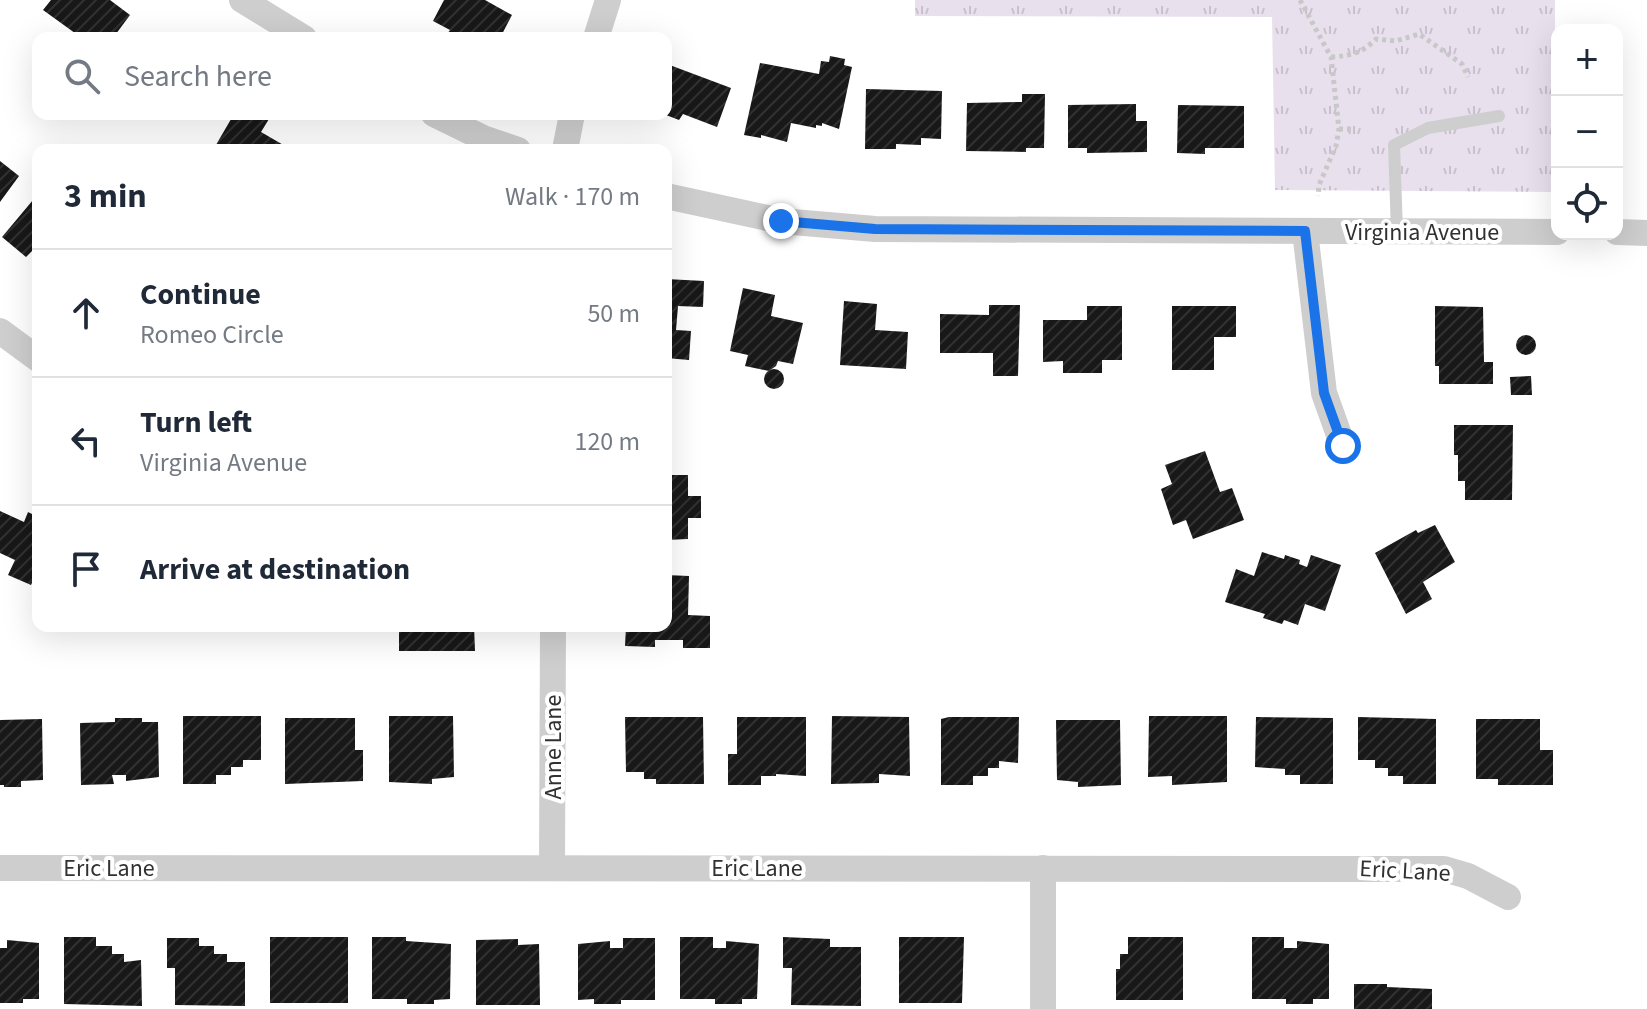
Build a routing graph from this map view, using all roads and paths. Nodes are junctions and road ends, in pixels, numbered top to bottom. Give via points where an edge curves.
1 (242, 0) edge
2 (608, 0) edge
3 (1300, 0) edge
4 (294, 32) edge
5 (598, 32) edge
6 (1331, 57) junction
7 (1468, 77) dead end
8 (1499, 116) dead end
9 (446, 120) edge
10 (571, 120) edge
11 (1339, 129) junction
12 (1355, 129) dead end
13 (500, 144) edge
14 (566, 144) edge
15 (1318, 196) dead end
16 (672, 197) edge
17 (1305, 231) junction
18 (1397, 232) junction
19 (1551, 232) edge
20 (1623, 232) edge
21 (1647, 233) edge
22 (0, 331) edge
23 (32, 355) edge
24 (1343, 446) dead end
25 (553, 632) edge
26 (552, 867) junction
27 (0, 868) edge
28 (1043, 868) junction
29 (1508, 897) dead end
30 (1043, 1009) edge

1 - 4 street
2 - 5 street
3 - 6 path
6 - 7 path via 1365,50 1376,39 1396,41 1419,34 1462,64
6 - 11 path
8 - 18 lane via 1428,128 1394,145
9 - 13 street
10 - 14 street
11 - 12 path
11 - 15 path
16 - 17 street, Virginia Avenue via 781,221 875,229
17 - 18 street, Virginia Avenue
17 - 24 street via 1324,393
18 - 19 street, Virginia Avenue
20 - 21 street
22 - 23 street
25 - 26 street, Anne Lane
26 - 27 street, Eric Lane
26 - 28 street, Eric Lane
28 - 29 street, Eric Lane via 1444,869
28 - 30 street

